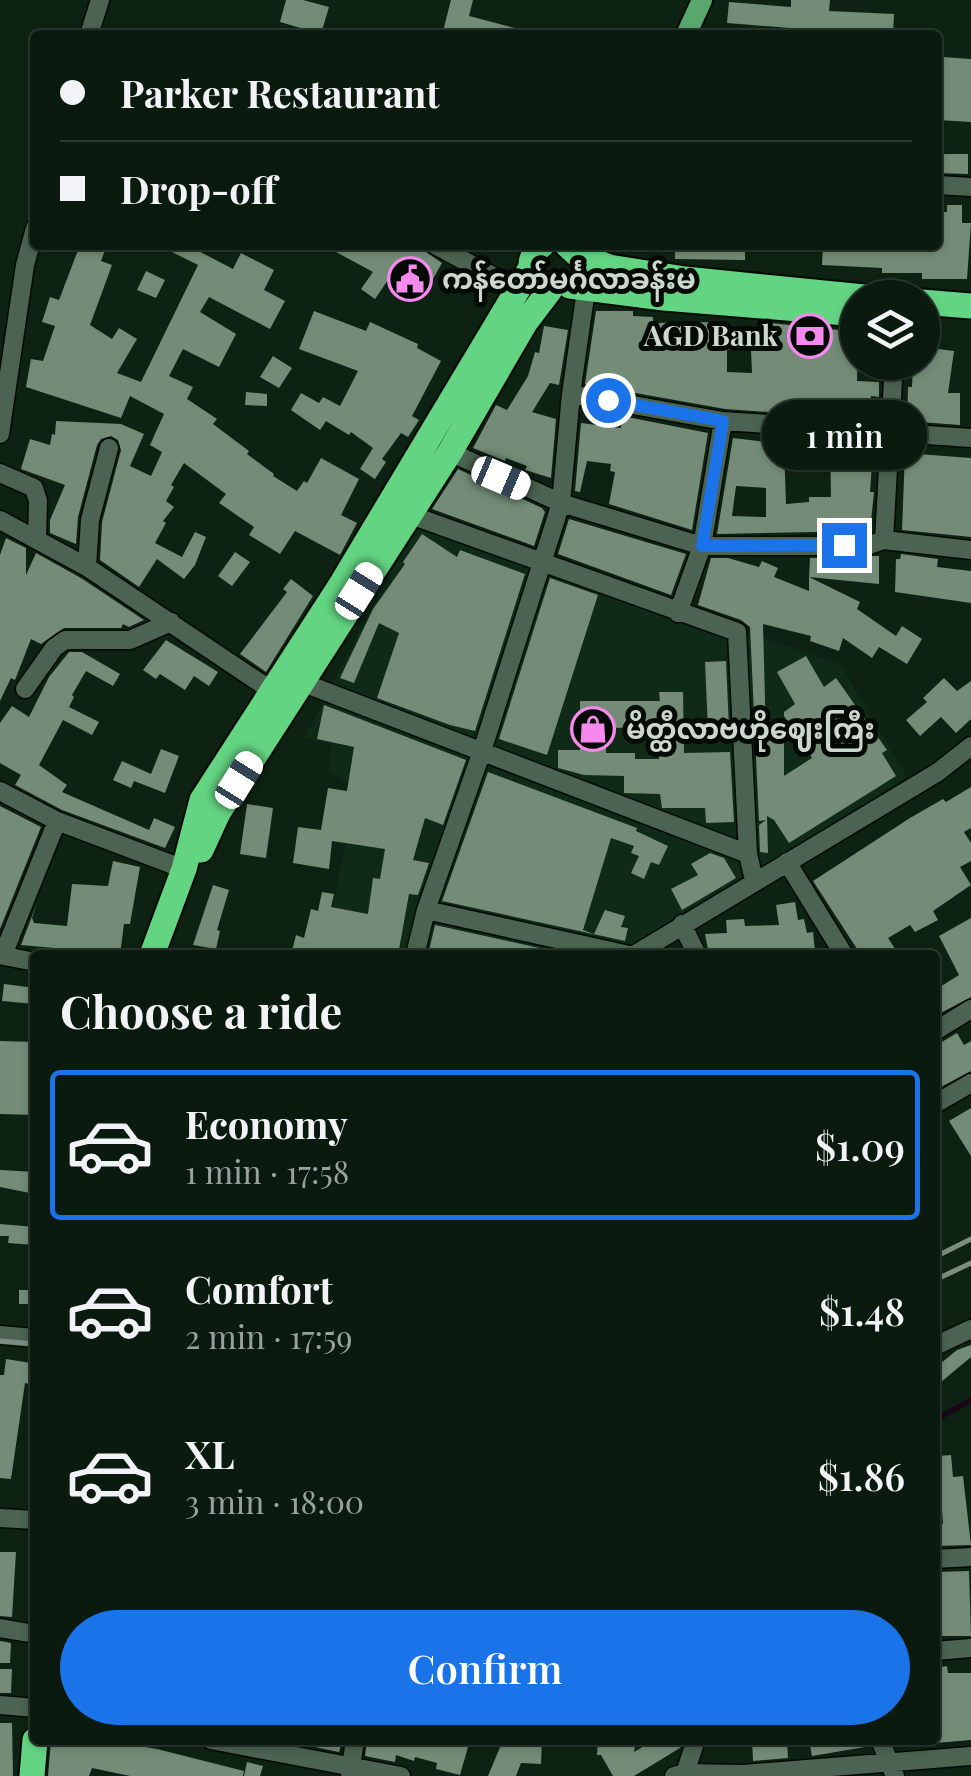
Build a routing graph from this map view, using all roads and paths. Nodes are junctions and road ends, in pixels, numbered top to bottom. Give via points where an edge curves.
1 (100, 0) edge
2 (702, 0) edge
3 (91, 30) edge
4 (688, 30) edge
5 (942, 185) edge
6 (971, 187) edge
7 (30, 246) edge
8 (448, 250) edge
9 (537, 250) edge
10 (572, 250) edge
11 (525, 279) junction
12 (568, 289) junction
13 (840, 295) edge
14 (940, 303) edge
15 (971, 306) edge
16 (840, 312) edge
17 (940, 320) edge
18 (971, 322) edge
19 (893, 380) edge
20 (570, 394) junction
21 (723, 421) junction
22 (890, 430) junction
23 (0, 434) edge
24 (971, 438) edge
25 (109, 448) dead end
26 (450, 452) junction
27 (0, 473) edge
28 (560, 503) junction
29 (408, 514) junction
30 (0, 520) edge
31 (36, 540) junction
32 (884, 540) junction
33 (702, 546) junction
34 (971, 550) edge
35 (543, 562) junction
36 (87, 568) junction
37 (678, 612) junction
38 (171, 622) junction
39 (301, 682) junction
40 (25, 689) dead end
41 (272, 691) junction
42 (971, 746) edge
43 (482, 751) junction
44 (0, 790) edge
45 (58, 821) junction
46 (748, 854) junction
47 (786, 862) junction
48 (184, 869) junction
49 (754, 880) junction
50 (426, 910) junction
51 (682, 924) junction
52 (154, 950) edge
53 (171, 950) edge
54 (416, 950) edge
55 (608, 950) edge
56 (639, 950) edge
57 (695, 950) edge
58 (841, 950) edge
59 (2, 955) edge
60 (30, 961) edge
61 (971, 1009) edge
62 (940, 1027) edge
63 (971, 1083) edge
64 (940, 1101) edge
65 (971, 1329) edge
66 (0, 1334) edge
67 (30, 1337) edge
68 (940, 1344) edge
69 (0, 1518) edge
70 (30, 1520) edge
71 (971, 1557) edge
72 (940, 1559) edge
73 (0, 1628) edge
74 (30, 1633) edge
75 (971, 1648) edge
76 (940, 1651) edge
77 (0, 1705) edge
78 (30, 1708) edge
79 (35, 1745) edge
80 (234, 1745) edge
81 (354, 1745) edge
82 (694, 1745) edge
83 (882, 1745) edge
84 (971, 1756) edge
85 (892, 1768) edge
86 (351, 1771) edge
87 (679, 1774) edge
88 (744, 1775) edge
89 (32, 1776) edge
90 (401, 1776) edge

1 - 3 street
2 - 4 main road
5 - 6 street
7 - 23 street
8 - 11 street
9 - 11 highway
10 - 12 highway via 580,272
10 - 13 highway via 609,267
11 - 12 highway
11 - 41 highway
12 - 16 highway
12 - 20 street
12 - 26 highway via 526,323
14 - 15 highway
17 - 18 highway
19 - 22 street
20 - 21 street
20 - 28 street
21 - 22 street
21 - 33 street
22 - 24 street
22 - 32 street
25 - 36 street via 90,520
26 - 28 street
26 - 29 highway
27 - 31 street via 34,488
28 - 33 street
28 - 35 street
29 - 35 street
29 - 39 highway
30 - 31 street
31 - 36 street
32 - 33 street via 866,546
32 - 34 street
33 - 37 street
35 - 37 street
35 - 43 street
36 - 38 street
37 - 46 street via 738,632
38 - 40 street via 130,640 65,640
38 - 41 street
39 - 43 street
39 - 53 highway via 218,813 190,874
41 - 48 highway via 202,800
42 - 47 street
43 - 46 street
43 - 50 street
44 - 45 street
45 - 48 street
45 - 59 street
46 - 49 street
47 - 49 street
47 - 58 street
48 - 52 highway
49 - 51 street
50 - 54 street
50 - 55 street
51 - 56 street
51 - 57 street
59 - 60 street
61 - 62 street
63 - 64 street
65 - 68 street
66 - 67 street
69 - 70 street
71 - 72 street
73 - 74 street
75 - 76 street
77 - 78 street
79 - 89 highway
80 - 86 street
81 - 86 street
82 - 87 street
83 - 85 street
84 - 85 street
85 - 88 street
86 - 90 street
87 - 88 street

